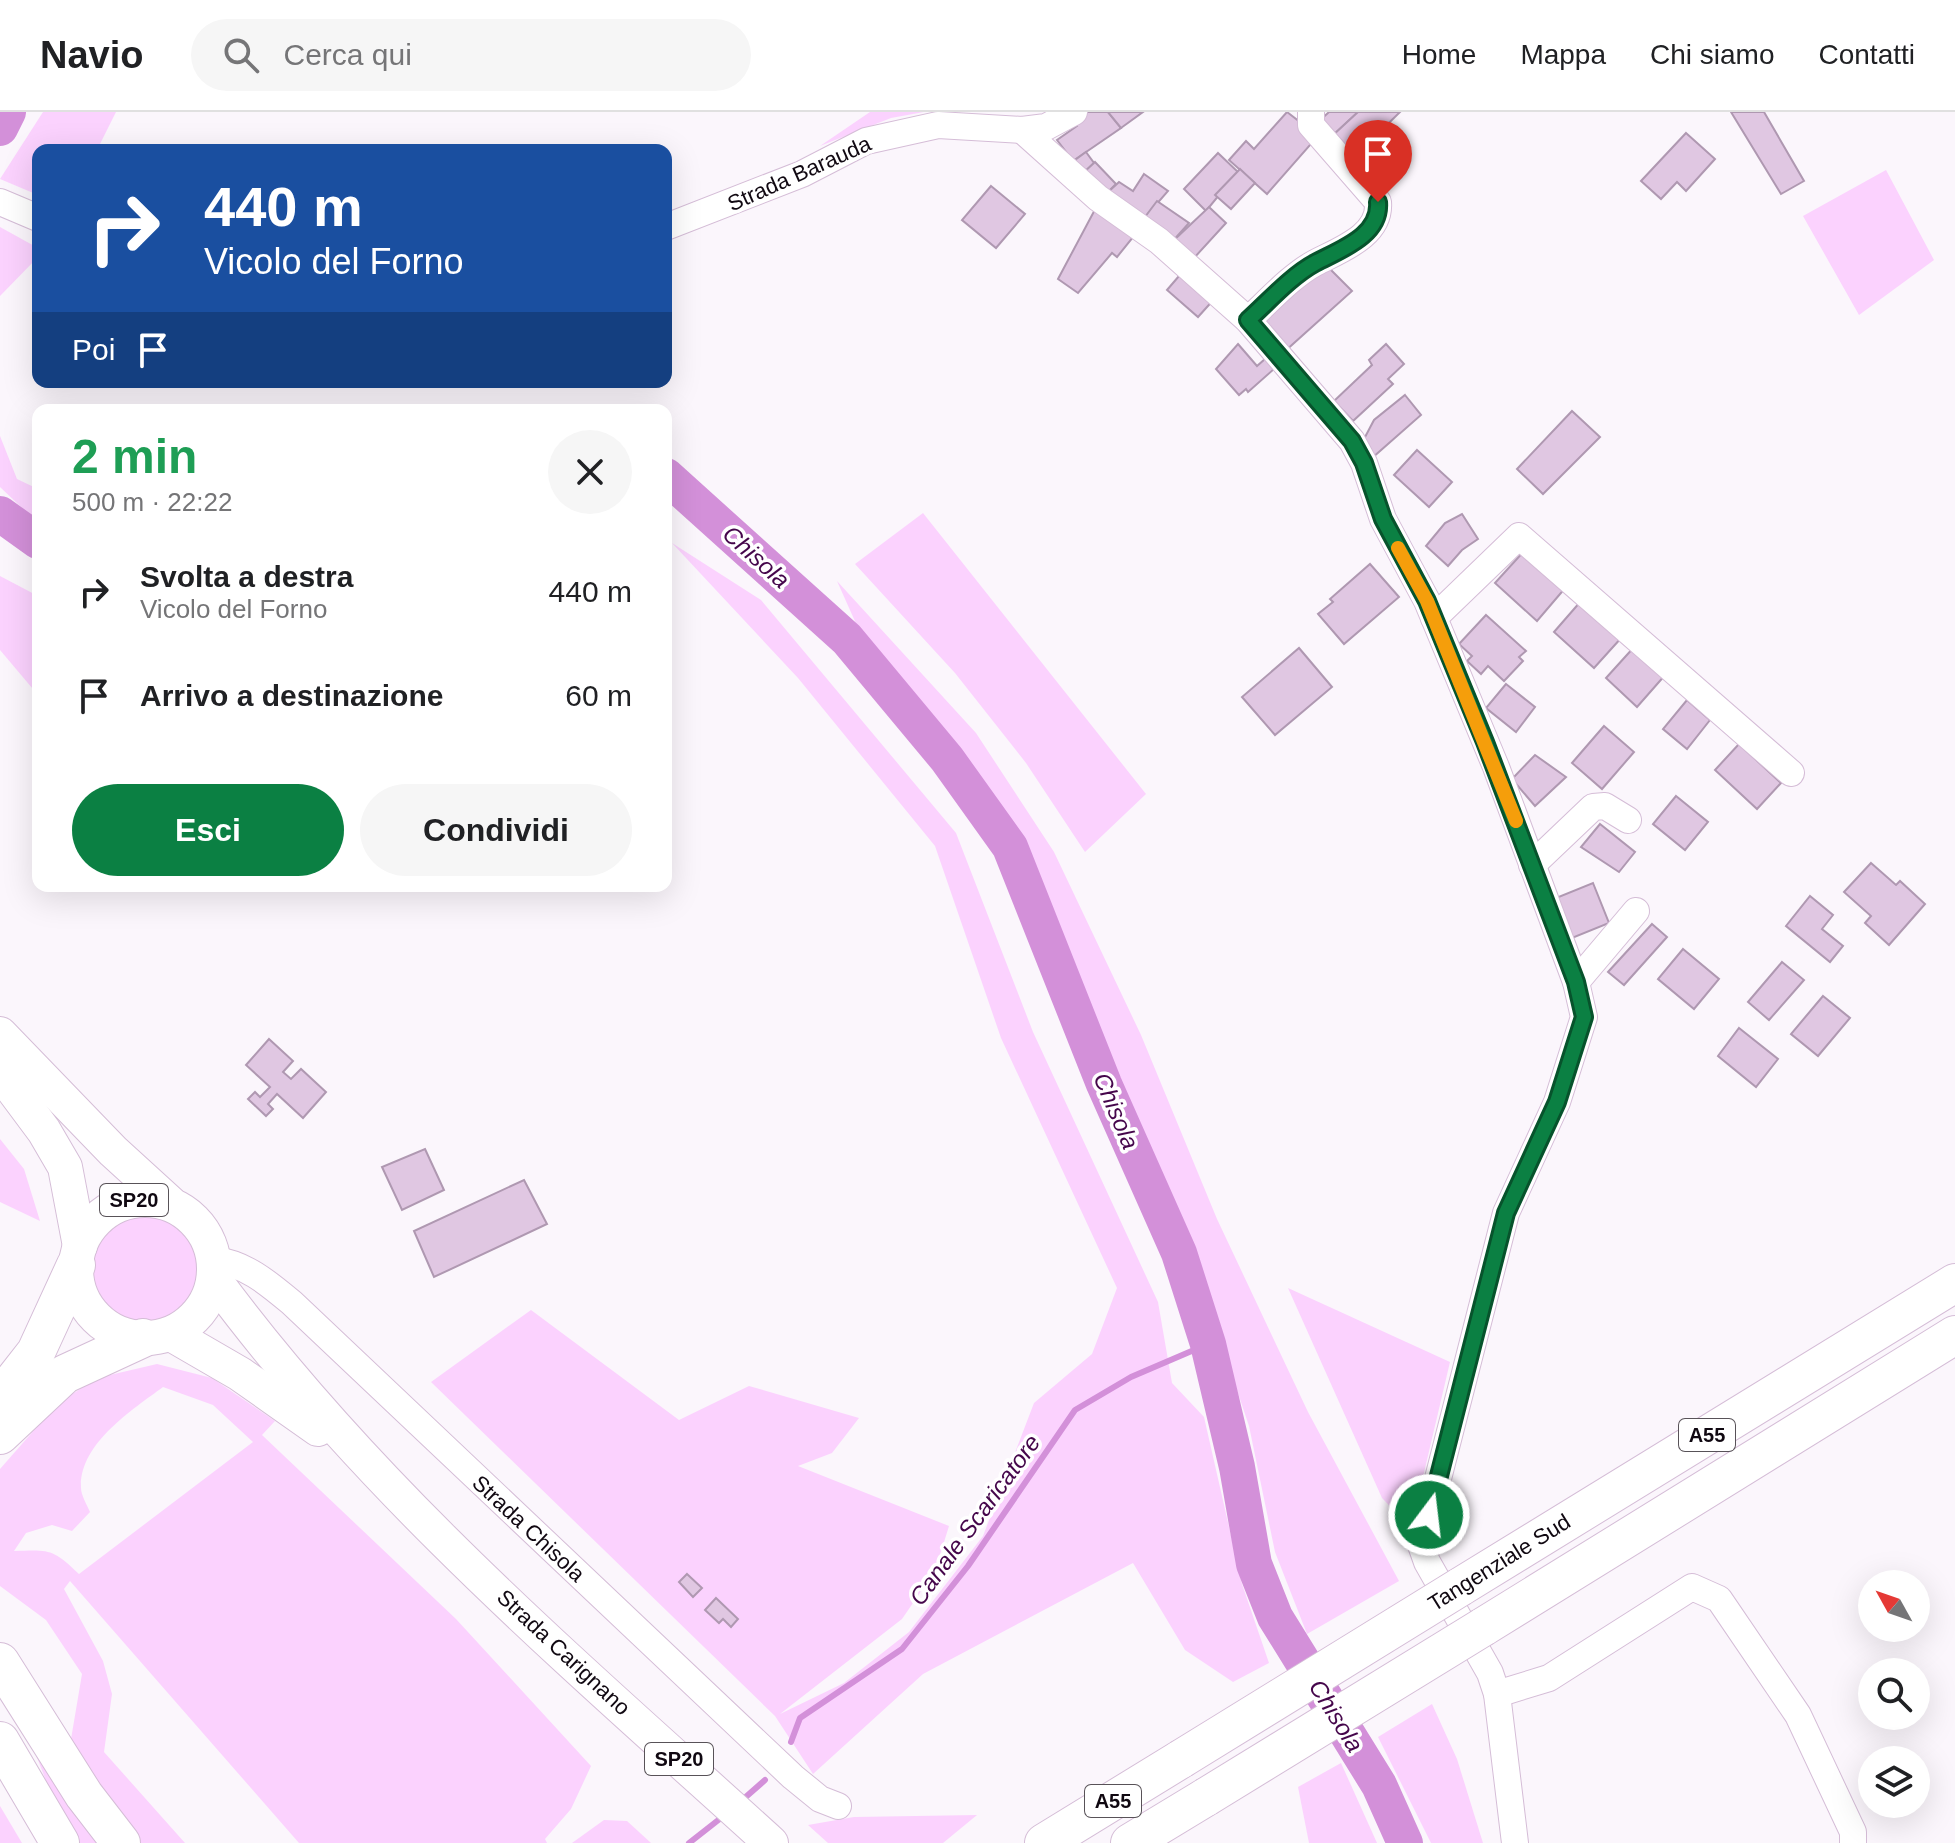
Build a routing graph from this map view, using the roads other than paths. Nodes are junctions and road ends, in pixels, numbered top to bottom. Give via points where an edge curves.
1 (1074, 112) edge
2 (1311, 112) edge
3 (1022, 130) junction
4 (0, 202) edge
5 (32, 215) edge
6 (672, 225) edge
7 (1248, 320) junction
8 (1434, 618) junction
9 (1791, 773) dead end
10 (1628, 820) dead end
11 (1532, 865) junction
12 (1636, 911) dead end
13 (1576, 982) junction
14 (0, 1034) edge
15 (0, 1072) edge
16 (170, 1203) junction
17 (78, 1256) junction
18 (214, 1270) junction
19 (1955, 1283) edge
20 (1955, 1335) edge
21 (157, 1336) junction
22 (0, 1398) edge
23 (0, 1435) edge
24 (360, 1458) junction
25 (0, 1662) edge
26 (1497, 1694) junction
27 (0, 1741) edge
28 (0, 1779) edge
29 (838, 1806) dead end
30 (37, 1843) edge
31 (60, 1843) edge
32 (121, 1843) edge
33 (771, 1843) edge
34 (1044, 1843) edge
35 (1130, 1843) edge
36 (1515, 1843) edge
37 (1853, 1843) edge

1 - 3 street, Strada Barauda via 1046,127
2 - 7 street via 1311,125 1378,202 1377,219
3 - 6 street, Strada Barauda via 938,125 866,141 802,174
3 - 7 street
4 - 5 street
7 - 8 street via 1352,441 1383,519
8 - 9 street via 1519,536
8 - 11 street
10 - 11 street via 1605,806 1593,807
11 - 13 street
12 - 13 street
13 - 26 street via 1584,1017 1557,1102 1506,1213 1421,1545
14 - 16 main road, SP20
15 - 17 main road, SP20 via 65,1167
16 - 17 main road, SP20 via 141,1199 103,1213 89,1228
16 - 18 main road, SP20 via 197,1222 209,1240
17 - 21 main road, SP20 via 78,1287 95,1315 121,1334
17 - 22 highway via 36,1352
18 - 21 main road via 200,1312
18 - 24 main road, SP20 via 265,1348
18 - 29 street, Strada Chisola via 248,1270 292,1303 793,1777
19 - 34 highway, Tangenziale Sud / A55, bridge
20 - 35 highway, Tangenziale Sud / A55, bridge
21 - 23 highway via 84,1362
21 - 24 main road, SP20 via 240,1374
24 - 33 main road, Strada Carignano / SP20
25 - 32 highway via 84,1795
26 - 36 street
26 - 37 street via 1549,1678 1692,1587 1719,1599 1798,1715 1853,1832
27 - 31 highway
28 - 30 highway

